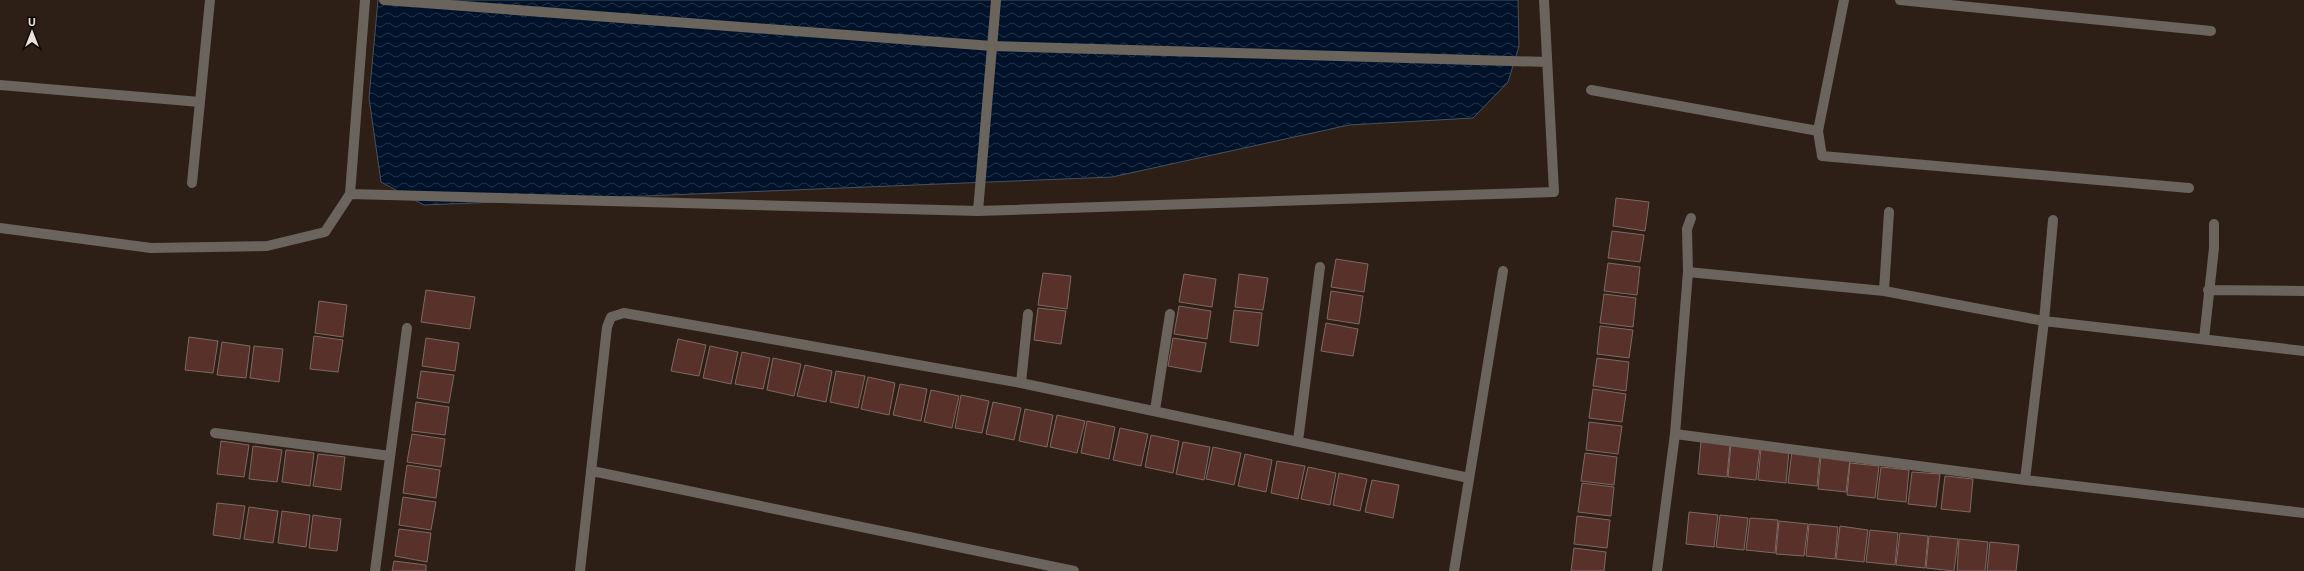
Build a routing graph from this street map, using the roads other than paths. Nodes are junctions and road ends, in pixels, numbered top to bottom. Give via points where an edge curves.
1 (210, 0) edge
2 (365, 0) edge
3 (384, 0) edge
4 (996, 0) edge
5 (1544, 0) edge
6 (1844, 0) edge
7 (1900, 0) edge
8 (2211, 31) dead end
9 (992, 46) junction
10 (1546, 62) junction
11 (0, 84) edge
12 (1591, 90) dead end
13 (200, 102) junction
14 (1818, 131) junction
15 (192, 183) dead end
16 (2189, 188) dead end
17 (350, 194) junction
18 (978, 211) junction
19 (1889, 212) dead end
20 (1691, 218) dead end
21 (2053, 220) dead end
22 (2214, 224) dead end
23 (0, 228) edge
24 (1320, 267) dead end
25 (1503, 271) dead end
26 (1688, 272) junction
27 (2208, 290) junction
28 (1884, 291) junction
29 (2304, 291) edge
30 (1028, 314) dead end
31 (1170, 314) dead end
32 (2044, 321) junction
33 (408, 328) dead end
34 (2204, 339) junction
35 (2304, 351) edge
36 (1021, 383) junction
37 (1155, 410) junction
38 (216, 433) dead end
39 (1675, 434) junction
40 (1298, 441) junction
41 (390, 456) junction
42 (592, 471) junction
43 (1469, 478) junction
44 (2025, 480) junction
45 (2304, 513) edge
46 (375, 571) edge
47 (580, 571) edge
48 (1074, 571) edge
49 (1454, 571) edge
50 (1657, 571) edge

1 - 13 street
2 - 17 street
3 - 9 street
4 - 9 street
5 - 10 street
6 - 14 street
7 - 8 street
9 - 10 street
9 - 18 street
10 - 18 street via 1554,192
11 - 13 street
12 - 14 street
13 - 15 street
14 - 16 street via 1822,156
17 - 18 street
17 - 23 street via 325,232 267,246 151,248
19 - 28 street
20 - 26 street via 1686,229
21 - 32 street
22 - 27 street via 2214,248
24 - 40 street
25 - 43 street
26 - 28 street
26 - 39 street
27 - 29 street
27 - 34 street
28 - 32 street
30 - 36 street
31 - 37 street
32 - 34 street
32 - 44 street
33 - 41 street
34 - 35 street
36 - 37 street
36 - 42 street via 624,313 611,317 607,327
37 - 40 street
38 - 41 street
39 - 44 street
39 - 50 street
40 - 43 street
41 - 46 street
42 - 47 street
42 - 48 street
43 - 49 street
44 - 45 street

